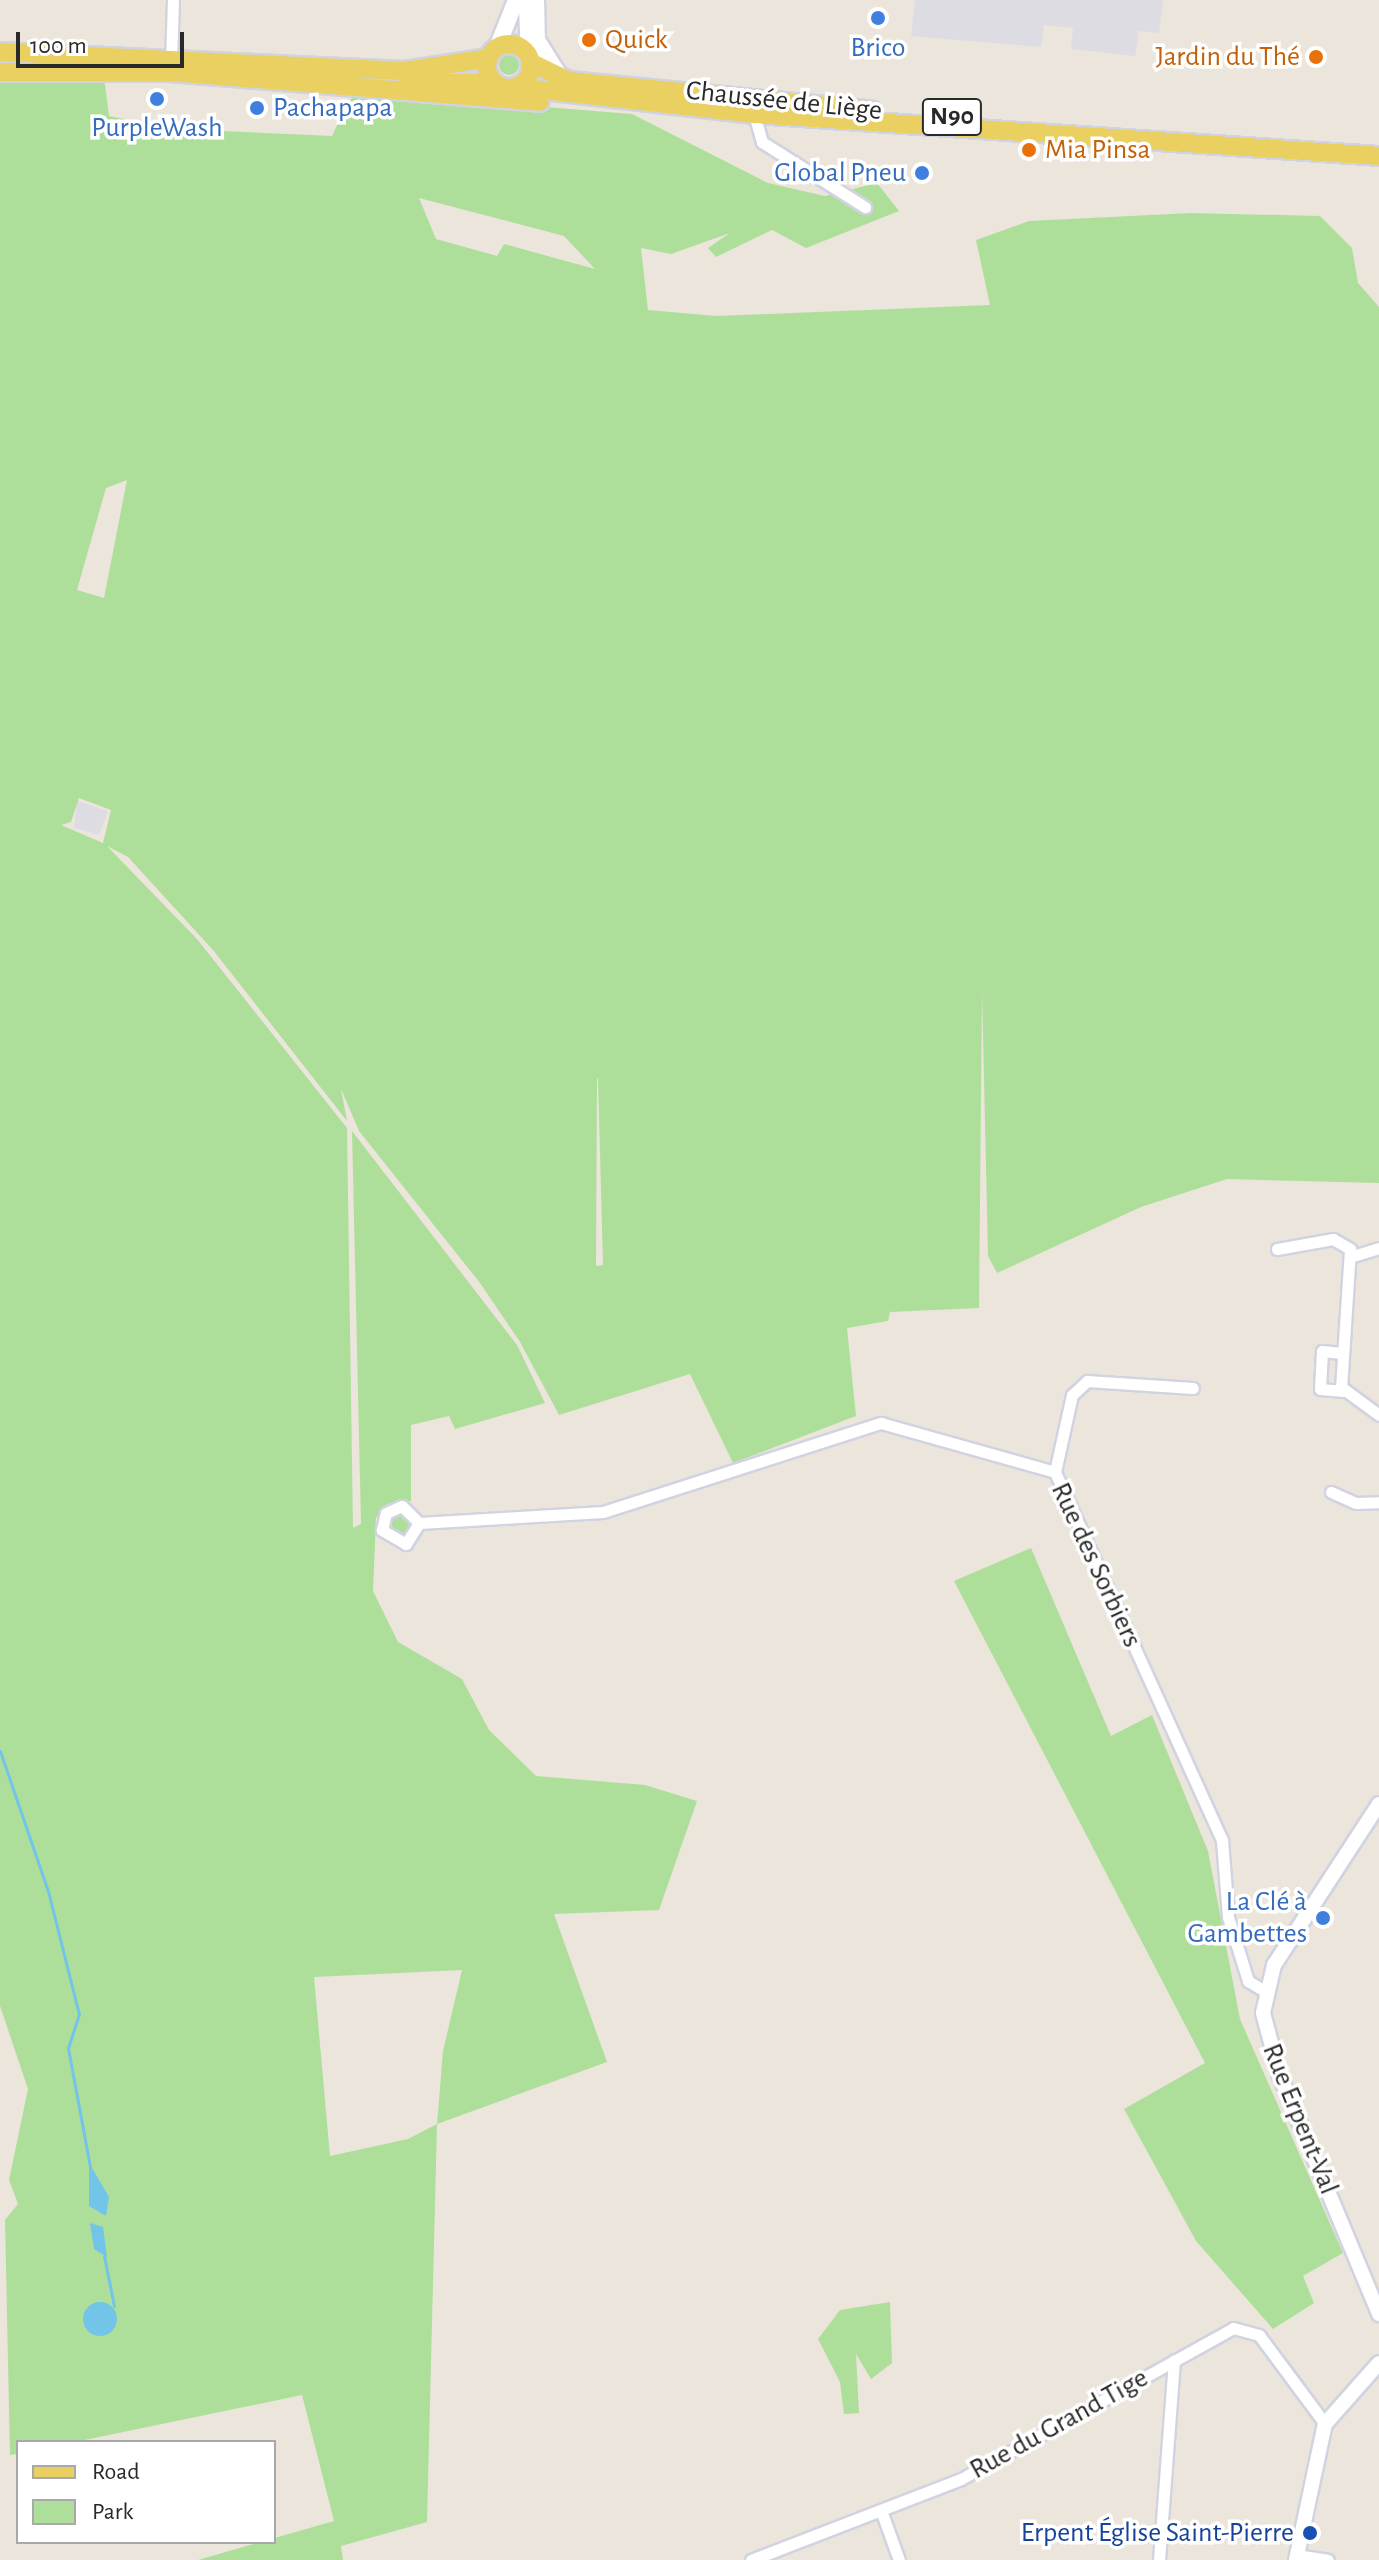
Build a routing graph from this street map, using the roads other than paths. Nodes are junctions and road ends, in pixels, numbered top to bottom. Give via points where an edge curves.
1 (173, 0) edge
2 (516, 0) edge
3 (529, 0) edge
4 (536, 0) edge
5 (0, 52) edge
6 (493, 53) junction
7 (530, 59) junction
8 (171, 63) junction
9 (0, 72) edge
10 (569, 81) junction
11 (308, 83) junction
12 (495, 83) junction
13 (516, 87) junction
14 (769, 98) junction
15 (721, 111) junction
16 (754, 114) junction
17 (1379, 145) edge
18 (1379, 156) edge
19 (865, 207) dead end
20 (1379, 1248) edge
21 (1277, 1249) dead end
22 (1353, 1256) junction
23 (1341, 1353) junction
24 (1193, 1388) dead end
25 (1344, 1391) junction
26 (1379, 1415) edge
27 (1055, 1472) junction
28 (1331, 1492) dead end
29 (1379, 1502) edge
30 (419, 1523) dead end
31 (1379, 1804) edge
32 (1266, 1992) junction
33 (1379, 2314) edge
34 (1174, 2361) junction
35 (1379, 2363) edge
36 (1325, 2424) junction
37 (882, 2513) junction
38 (1297, 2558) edge
39 (751, 2560) edge
40 (899, 2560) edge
41 (1159, 2560) edge
42 (1328, 2560) edge

1 - 8 street
2 - 6 main road
3 - 7 main road
4 - 10 main road via 540,51
5 - 8 main road, Chaussée de Liège / N90
6 - 7 main road, N90 via 516,46
6 - 8 main road, Chaussée de Liège / N90 via 405,71
6 - 12 main road
7 - 10 main road, Chaussée de Liège / N90
7 - 13 main road
8 - 9 main road, Chaussée de Liège / N90
8 - 11 main road, Chaussée de Liège / N90
10 - 14 main road, Chaussée de Liège / N90
11 - 12 main road, N90
11 - 15 main road, Chaussée de Liège / N90
12 - 13 main road, N90
13 - 15 main road, Chaussée de Liège / N90
14 - 15 main road
14 - 17 main road, Chaussée de Liège / N90
15 - 16 main road, Chaussée de Liège / N90
16 - 18 main road, Chaussée de Liège / N90
16 - 19 street via 762,142
20 - 22 street
21 - 22 street via 1333,1239
22 - 23 street
23 - 25 street
23 - 25 street via 1322,1351 1320,1389
24 - 27 street via 1087,1381 1072,1395
25 - 26 street
27 - 30 street, Rue des Sorbiers via 881,1423 603,1512
27 - 32 street, Rue des Sorbiers via 1222,1840 1228,1917 1248,1981
28 - 29 street via 1356,1503
31 - 32 street, Rue Erpent-Val via 1284,1949
32 - 33 street, Rue Erpent-Val via 1266,2038
34 - 36 street, Rue du Grand Tige via 1218,2334 1248,2331 1270,2349
34 - 37 street, Rue du Grand Tige via 961,2479
34 - 41 street
35 - 36 street
36 - 38 street
37 - 39 street, Rue du Grand Tige
37 - 40 street
38 - 42 street

